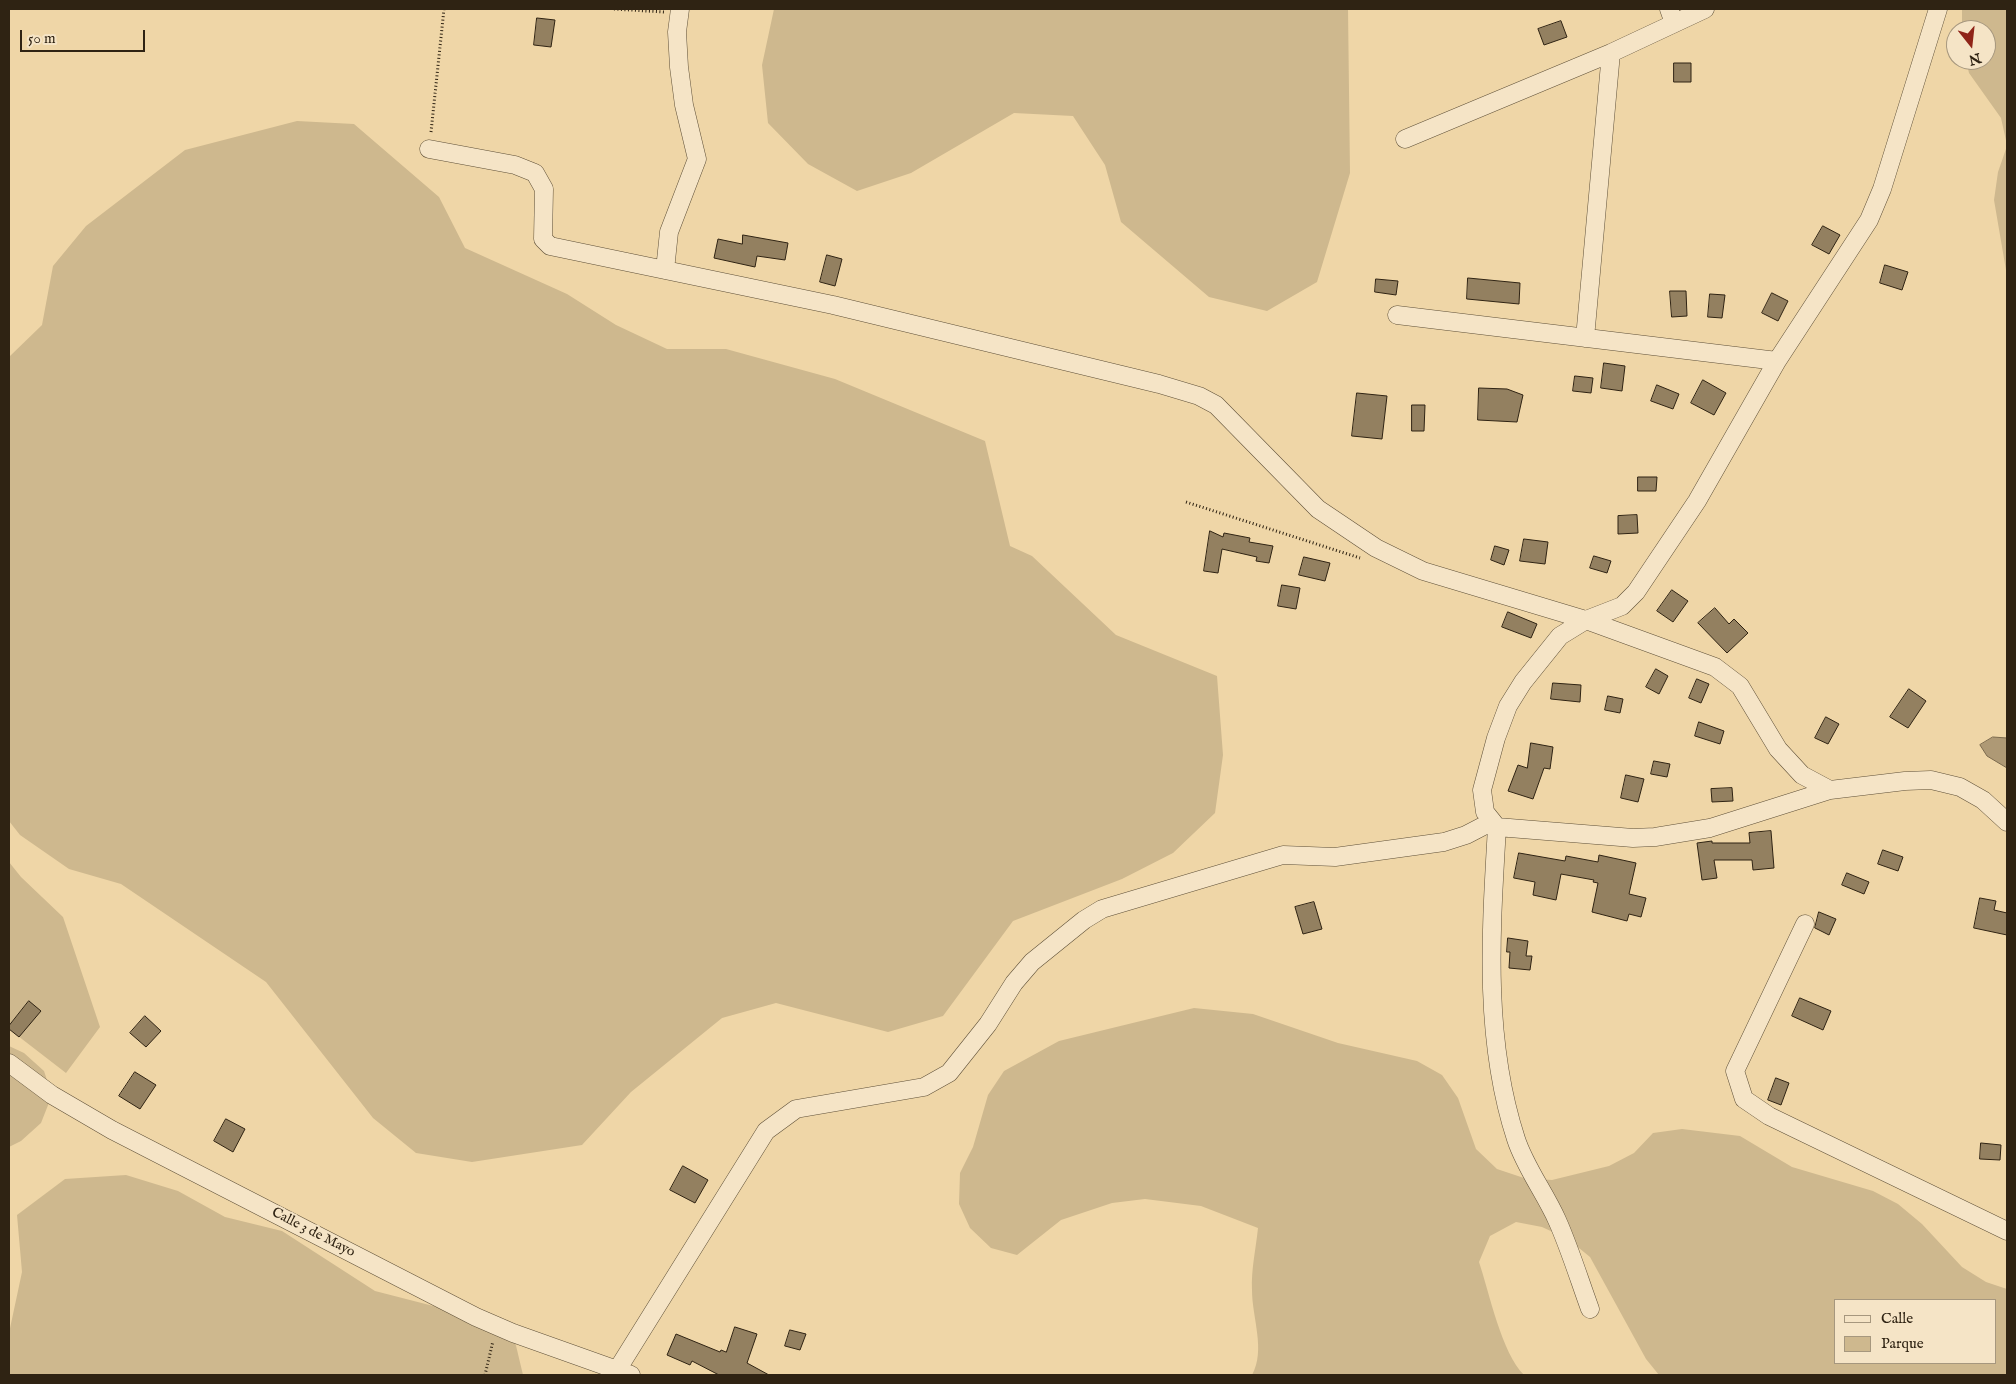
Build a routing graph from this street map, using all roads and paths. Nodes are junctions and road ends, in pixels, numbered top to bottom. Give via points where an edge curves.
1 (444, 9) edge
2 (614, 9) edge
3 (1705, 9) edge
4 (1938, 9) edge
5 (680, 11) edge
6 (1672, 16) edge
7 (1610, 53) junction
8 (1405, 139) dead end
9 (429, 149) joint
10 (665, 270) junction
11 (1397, 315) dead end
12 (1584, 338) junction
13 (1777, 361) junction
14 (1186, 502) dead end
15 (1385, 552) junction
16 (1586, 620) junction
17 (1830, 790) junction
18 (2007, 822) edge
19 (1494, 824) junction
20 (1805, 924) dead end
21 (9, 1063) edge
22 (2007, 1231) edge
23 (1590, 1309) dead end
24 (497, 1326) junction
25 (620, 1373) edge
26 (485, 1375) edge

1 - 9 path
2 - 5 path
3 - 6 street
4 - 13 street via 1882,189 1869,220
5 - 10 street via 677,32 679,67 697,159 669,232
6 - 7 street
7 - 8 street
7 - 12 street
9 - 10 street via 514,165 535,173 544,189 543,239 550,246
10 - 15 street via 833,305 1199,396 1216,404 1318,509
11 - 12 street
12 - 13 street
13 - 16 street via 1697,501 1636,592 1622,606
14 - 15 path via 1358,558
15 - 16 street via 1423,571
16 - 17 street via 1716,667 1740,686 1778,749 1802,775
16 - 19 street via 1560,636 1522,682 1508,706 1482,790 1483,803
17 - 18 street via 1931,780 1983,800
17 - 19 street via 1710,828 1655,837 1633,838
19 - 23 street via 1491,967 1501,1082 1517,1142 1557,1220
19 - 25 street via 1435,843 1335,857 1283,855 1151,896 1122,901 1084,920 1032,962 949,1073 924,1087 796,1109 766,1131
20 - 22 street via 1736,1071 1744,1099 1769,1116
21 - 24 street, Calle 3 de Mayo via 52,1095 112,1130
24 - 25 street, Calle 3 de Mayo
24 - 26 path

